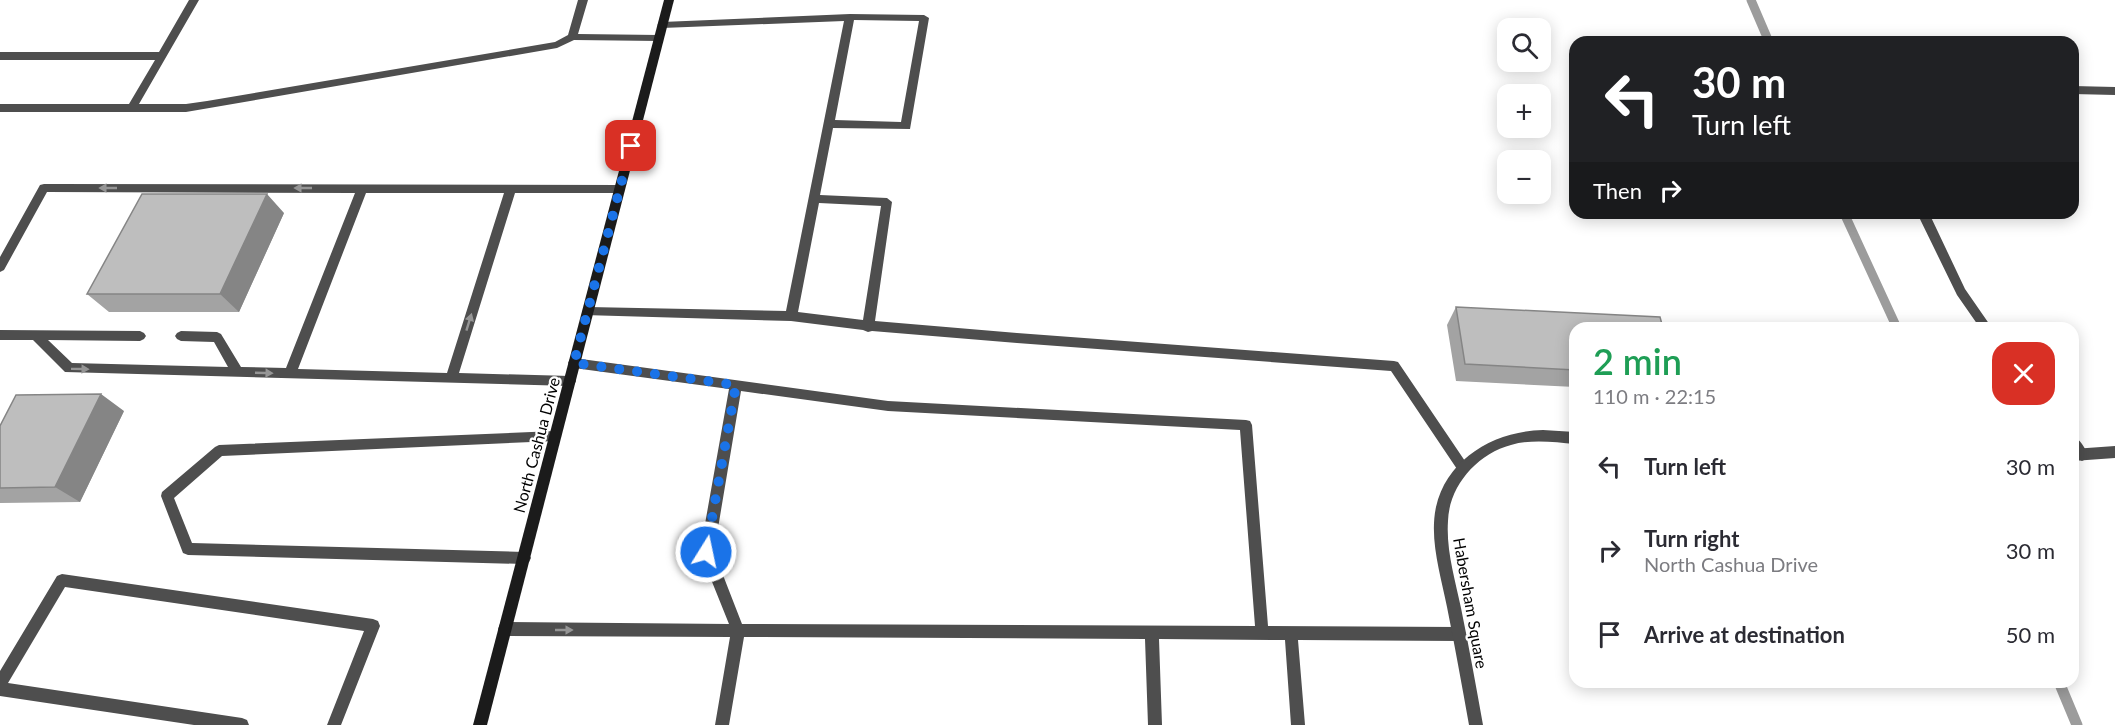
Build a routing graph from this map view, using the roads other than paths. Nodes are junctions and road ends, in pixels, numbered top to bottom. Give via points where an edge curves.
1 (194, 0) edge
2 (583, 0) edge
3 (669, 0) edge
4 (850, 17) junction
5 (662, 25) junction
6 (572, 37) junction
7 (659, 38) junction
8 (0, 56) edge
9 (162, 56) junction
10 (2079, 90) edge
11 (2115, 91) edge
12 (0, 108) edge
13 (132, 108) junction
14 (829, 124) junction
15 (362, 188) junction
16 (511, 189) junction
17 (620, 189) junction
18 (814, 199) junction
19 (1926, 219) edge
20 (0, 267) edge
21 (588, 312) junction
22 (791, 316) junction
23 (1982, 322) edge
24 (868, 327) junction
25 (0, 335) edge
26 (35, 335) junction
27 (140, 336) dead end
28 (182, 336) dead end
29 (574, 363) junction
30 (237, 371) junction
31 (290, 374) junction
32 (451, 378) junction
33 (570, 381) junction
34 (736, 385) junction
35 (555, 436) junction
36 (1569, 437) edge
37 (2115, 452) edge
38 (2079, 455) edge
39 (1463, 468) junction
40 (524, 558) junction
41 (505, 629) junction
42 (738, 630) junction
43 (1152, 631) junction
44 (1262, 632) junction
45 (1291, 632) junction
46 (1459, 634) junction
47 (0, 684) edge
48 (0, 689) edge
49 (242, 725) edge
50 (334, 725) edge
51 (480, 725) edge
52 (722, 725) edge
53 (1155, 725) edge
54 (1299, 725) edge
55 (1476, 725) edge

1 - 9 street
2 - 6 street
3 - 5 main road, North Cashua Drive
4 - 5 street
4 - 14 street
4 - 14 street via 924,18 906,126
5 - 7 main road, North Cashua Drive
6 - 7 street
6 - 13 street via 557,45 207,105
7 - 17 main road, North Cashua Drive
8 - 9 street
9 - 13 street
10 - 11 street
12 - 13 street
14 - 18 street
15 - 16 street
15 -> 20 street via 44,188
15 - 31 street
16 - 17 street
32 -> 16 street
17 - 21 main road, North Cashua Drive
18 - 22 street
18 - 24 street via 887,202
19 - 23 street via 1961,292
21 - 22 street
21 - 29 main road, North Cashua Drive
22 - 24 street
24 - 39 street via 1394,366
25 - 26 street
26 - 27 street
26 -> 30 street via 69,368
28 - 30 street via 217,337
29 - 33 main road, North Cashua Drive
29 - 34 street
30 -> 31 street
31 - 32 street
32 - 33 street
33 - 35 main road, North Cashua Drive
34 - 42 street via 706,552
34 - 44 street via 888,406 1246,425
35 - 40 main road, North Cashua Drive
35 - 40 street via 219,451 167,496 188,549
36 - 39 street, Habersham Square via 1541,435 1511,439 1484,450
37 - 38 street
39 - 46 street, Habersham Square via 1448,492 1441,519
40 - 41 main road, North Cashua Drive
41 -> 42 street
41 - 51 main road, North Cashua Drive
42 - 43 street
42 - 52 street
43 - 44 street
43 - 53 street
44 - 45 street
45 - 46 street
45 - 54 street
46 - 55 street, Habersham Square
47 - 50 street via 62,580 373,626
48 - 49 street

